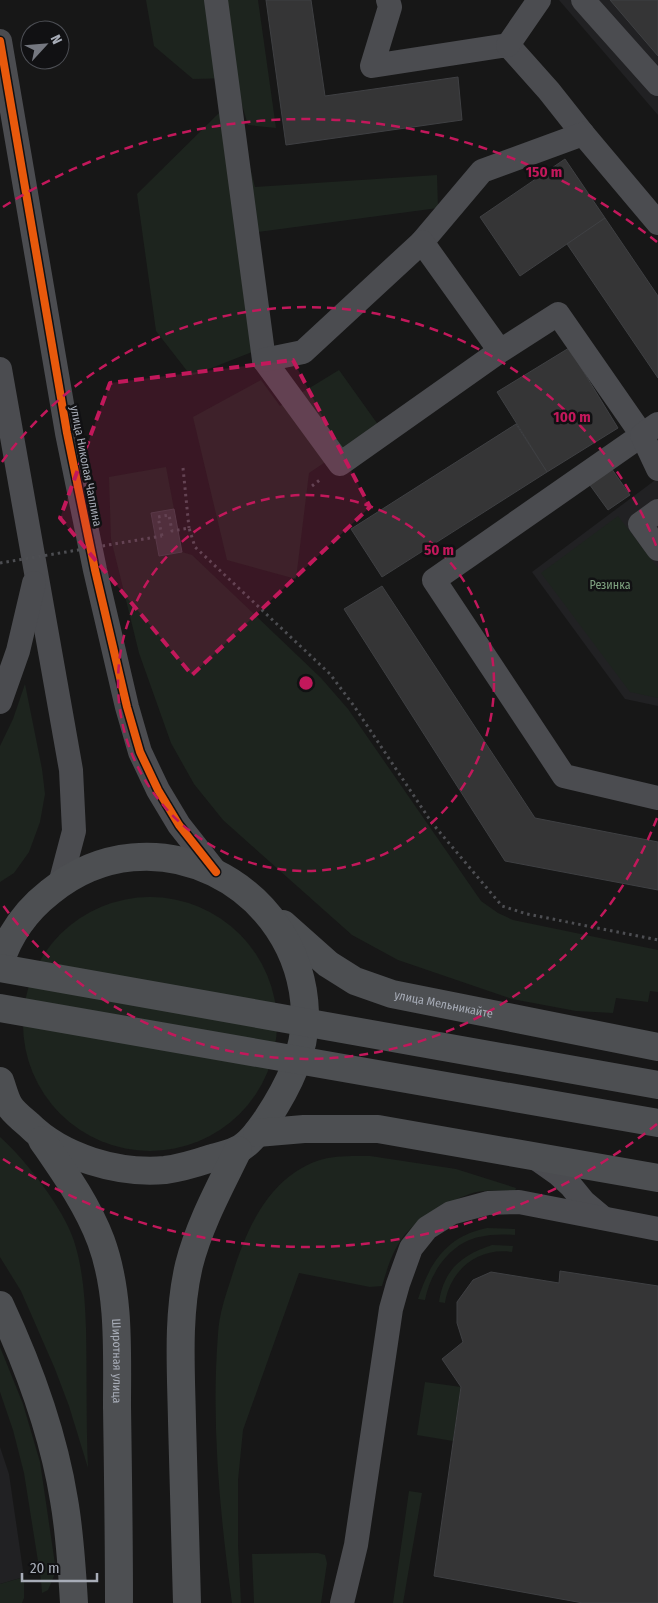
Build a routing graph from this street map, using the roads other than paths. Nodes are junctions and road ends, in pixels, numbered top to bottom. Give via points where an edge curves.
1 (216, 0) edge
2 (388, 0) edge
3 (539, 0) edge
4 (583, 0) edge
5 (0, 41) edge
6 (508, 45) junction
7 (658, 84) edge
8 (583, 134) junction
9 (658, 223) edge
10 (422, 242) junction
11 (500, 351) junction
12 (264, 360) junction
13 (0, 369) edge
14 (650, 429) edge
15 (658, 469) edge
16 (658, 511) edge
17 (658, 549) edge
18 (36, 574) junction
19 (0, 702) edge
20 (658, 798) edge
21 (216, 872) junction
22 (60, 884) junction
23 (38, 902) junction
24 (257, 902) junction
25 (0, 917) edge
26 (0, 963) edge
27 (0, 968) edge
28 (0, 1008) edge
29 (658, 1046) edge
30 (0, 1081) edge
31 (658, 1085) edge
32 (5, 1103) edge
33 (658, 1123) edge
34 (40, 1136) junction
35 (248, 1142) junction
36 (534, 1157) junction
37 (658, 1178) edge
38 (603, 1218) junction
39 (658, 1229) edge
40 (0, 1304) edge
41 (71, 1596) edge
42 (118, 1603) edge
43 (187, 1603) edge
44 (342, 1603) edge

1 - 12 street
2 - 6 street via 390,7 372,66
3 - 6 street
4 - 7 street
5 - 21 street, улица Николая Чаплина via 67,433 127,707 140,752 158,790 179,825
6 - 8 street
8 - 9 street
8 - 10 street via 482,171
10 - 11 street
10 - 12 street via 303,352
11 - 12 street via 340,464
11 - 14 street via 558,314
13 - 18 street
14 - 15 street
14 - 20 street via 434,580 564,776
16 - 17 street via 640,524
18 - 19 street via 18,651
18 - 22 street via 71,770 74,831
21 - 22 main road via 185,861 152,857 120,859 88,868
21 - 24 main road
22 - 23 main road
23 - 25 main road
23 - 26 main road via 18,925
24 - 29 main road, улица Мельникайте via 328,964 355,981 392,994
24 - 35 main road via 278,926 292,953 302,983 305,1014 302,1046 292,1076
27 - 31 main road, bridge
28 - 33 main road, bridge
30 - 32 main road
32 - 34 main road
34 - 35 main road via 81,1156 132,1170 167,1170
34 - 42 main road, Широтная улица via 74,1185 94,1224 114,1292
35 - 36 main road via 304,1129 378,1129
35 - 43 main road via 212,1204 198,1238 183,1297 181,1370
36 - 37 main road
36 - 38 street via 558,1174
38 - 39 street
38 - 44 street via 519,1202 488,1203 451,1212 427,1228 412,1248 391,1309 356,1545
40 - 41 main road via 22,1351 52,1448 64,1498 70,1545

